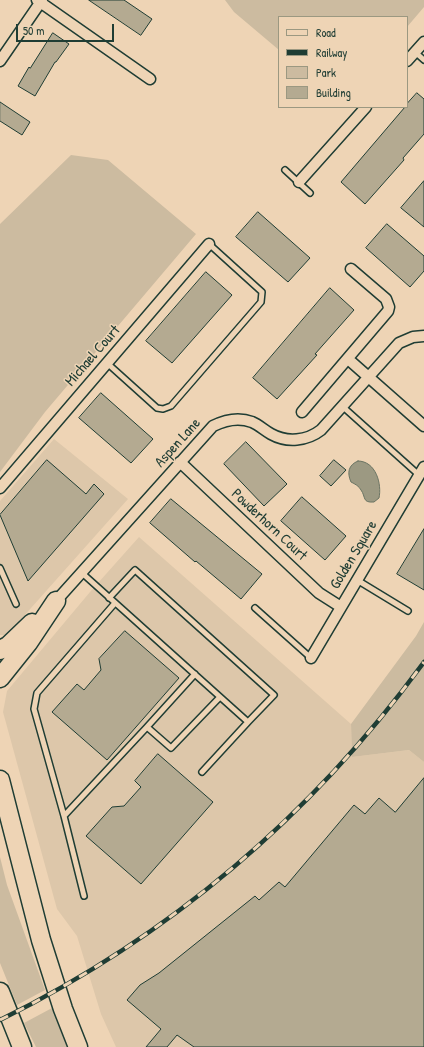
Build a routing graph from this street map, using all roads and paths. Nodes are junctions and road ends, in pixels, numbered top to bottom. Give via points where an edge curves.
1 (40, 1) edge
2 (424, 42) edge
3 (415, 52) junction
4 (408, 60) edge
5 (424, 60) edge
6 (0, 61) edge
7 (150, 79) dead end
8 (365, 108) edge
9 (285, 170) dead end
10 (299, 182) junction
11 (310, 193) dead end
12 (209, 244) joint
13 (351, 269) dead end
14 (424, 336) edge
15 (348, 359) junction
16 (107, 363) junction
17 (368, 377) junction
18 (342, 406) junction
19 (302, 412) dead end
20 (424, 426) edge
21 (180, 462) junction
22 (421, 471) edge
23 (0, 488) edge
24 (0, 568) edge
25 (82, 573) junction
26 (357, 580) junction
27 (109, 598) junction
28 (56, 601) junction
29 (115, 603) junction
30 (16, 604) dead end
31 (340, 607) junction
32 (255, 608) dead end
33 (408, 611) dead end
34 (0, 650) edge
35 (310, 658) joint
36 (195, 674) junction
37 (0, 678) edge
38 (220, 697) junction
39 (248, 722) junction
40 (147, 727) junction
41 (202, 772) dead end
42 (0, 780) edge
43 (0, 811) edge
44 (64, 816) junction
45 (17, 846) junction
46 (84, 896) dead end
47 (0, 992) edge
48 (77, 1042) edge
49 (22, 1047) edge

1 - 6 street
1 - 7 street
2 - 3 street
3 - 4 street
3 - 5 lane
8 - 10 street
9 - 10 lane
10 - 11 lane
12 - 16 street, Michael Court
12 - 16 lane via 262,292 262,302 171,406 157,408
13 - 15 street via 386,299 389,307
14 - 17 street, Aspen Lane via 413,337 399,343
15 - 17 street
15 - 19 street
16 - 23 street, Michael Court
17 - 18 street, Aspen Lane
17 - 20 street
18 - 21 street, Aspen Lane via 321,430 300,440 276,437 251,422 236,420 220,423 207,431
18 - 22 lane
21 - 25 street, Aspen Lane
21 - 31 street, Powderhorn Court via 319,593
22 - 26 street, Golden Square
24 - 30 lane
25 - 27 lane
25 - 28 street, Aspen Lane
26 - 31 street, Golden Square
26 - 33 lane
27 - 29 lane
27 - 39 lane via 135,570 274,695
28 - 34 highway via 8,646
28 - 37 highway via 28,643
29 - 36 lane
29 - 44 lane via 36,693 34,709
31 - 35 street, Golden Square
32 - 35 lane
36 - 38 lane
36 - 40 lane
38 - 39 lane
38 - 40 lane via 171,748
39 - 41 lane
40 - 44 lane
42 - 45 highway
43 - 45 highway
44 - 46 lane
45 - 48 highway via 41,940
47 - 49 highway

